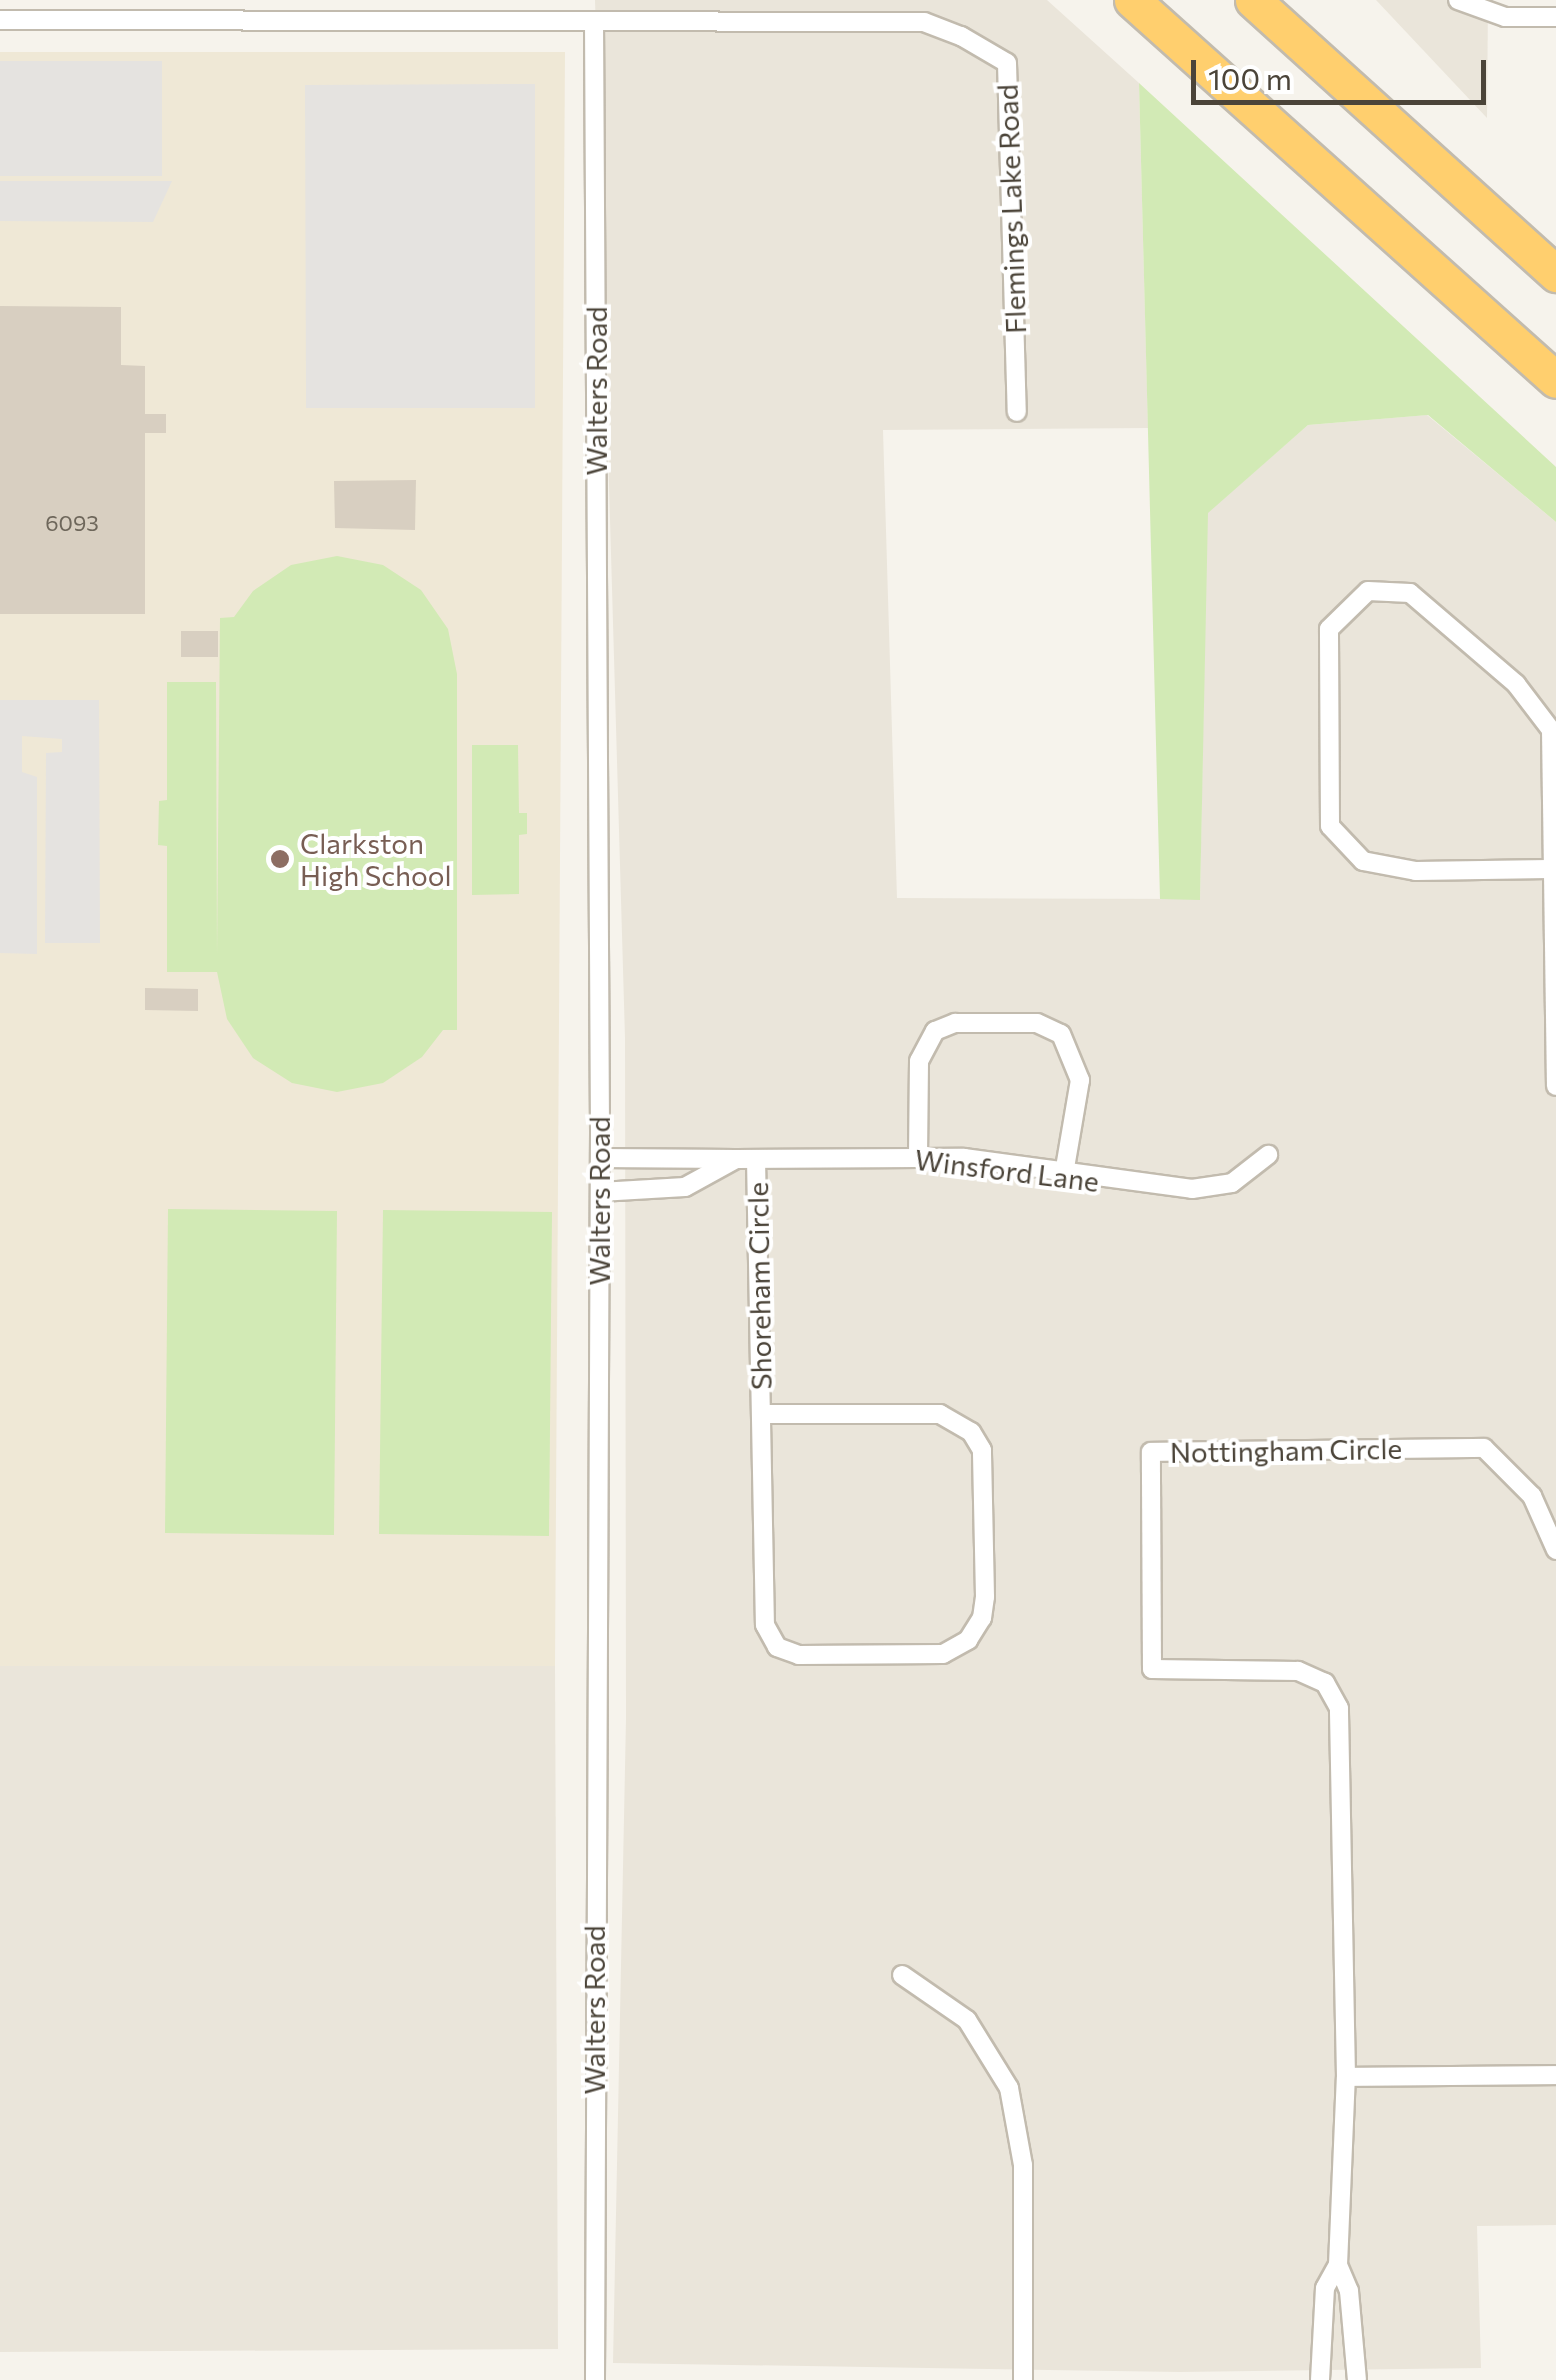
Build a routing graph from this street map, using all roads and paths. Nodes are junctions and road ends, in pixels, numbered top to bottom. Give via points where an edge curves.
1 (1132, 0) edge
2 (1253, 0) edge
3 (1458, 0) edge
4 (1556, 18) edge
5 (0, 20) edge
6 (594, 21) junction
7 (1556, 274) edge
8 (1556, 380) edge
9 (1017, 412) dead end
10 (1549, 869) junction
11 (1556, 1086) edge
12 (1268, 1155) dead end
13 (918, 1157) junction
14 (600, 1158) junction
15 (736, 1159) junction
16 (756, 1159) junction
17 (1064, 1174) junction
18 (600, 1192) junction
19 (762, 1414) junction
20 (1556, 1550) edge
21 (902, 1975) dead end
22 (1556, 2075) edge
23 (1346, 2077) junction
24 (1338, 2265) junction
25 (595, 2380) edge
26 (1023, 2380) edge
27 (1320, 2380) edge
28 (1356, 2380) edge

1 - 8 highway
2 - 7 highway
3 - 4 street via 1481,10
5 - 6 street, Flemings Lake Road
6 - 9 street, Flemings Lake Road via 924,22 1007,63
6 - 14 street, Walters Road
10 - 10 street via 1552,730 1516,684 1410,593 1368,592 1329,629 1330,826 1363,861 1416,871
10 - 11 street
12 - 17 street, Winsford Lane via 1232,1183 1192,1189
13 - 16 street, Winsford Lane
13 - 17 street, Winsford Lane
13 - 17 street via 919,1061 935,1031 956,1023 1037,1024 1062,1034 1080,1080
14 - 15 street, Winsford Lane
14 - 18 street, Walters Road
15 - 16 street, Winsford Lane
15 - 18 street, Winsford Lane via 685,1187
16 - 19 street, Shoreham Circle
18 - 25 street, Walters Road
19 - 19 street, Shoreham Circle via 765,1625 776,1647 799,1655 943,1654 968,1640 985,1597 982,1450 971,1432 940,1414
20 - 23 street, Nottingham Circle via 1532,1496 1484,1448 1151,1452 1152,1669 1298,1671 1325,1684 1339,1708
21 - 26 street via 967,2020 1009,2088 1023,2165
22 - 23 street
23 - 24 street, Nottingham Circle
24 - 27 street, Nottingham Circle via 1325,2288
24 - 28 street, Nottingham Circle via 1349,2290

